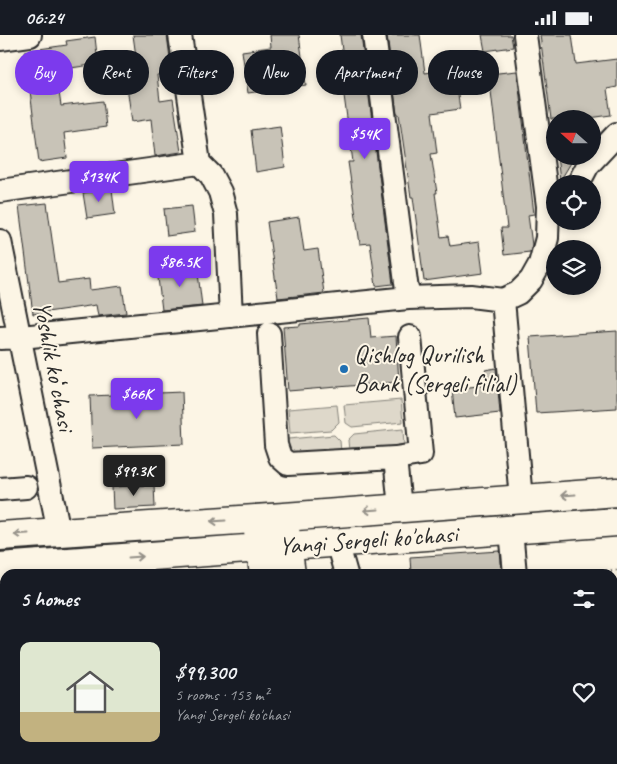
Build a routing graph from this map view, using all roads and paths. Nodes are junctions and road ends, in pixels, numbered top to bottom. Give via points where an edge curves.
1 (30, 35) edge
2 (180, 35) edge
3 (374, 35) edge
4 (525, 35) edge
5 (0, 39) edge
6 (617, 134) edge
7 (199, 163) junction
8 (583, 175) edge
9 (0, 191) edge
10 (546, 191) edge
11 (552, 230) edge
12 (0, 241) edge
13 (408, 298) junction
14 (503, 300) junction
15 (231, 316) junction
16 (269, 334) dead end
17 (410, 337) dead end
18 (10, 338) edge
19 (394, 458) junction
20 (26, 487) dead end
21 (0, 489) edge
22 (617, 492) edge
23 (521, 499) junction
24 (400, 508) junction
25 (284, 517) junction
26 (257, 519) junction
27 (617, 522) edge
28 (511, 530) junction
29 (60, 532) junction
30 (0, 536) edge
31 (337, 542) junction
32 (287, 546) junction
33 (262, 561) edge
34 (0, 567) edge
35 (290, 569) edge
36 (345, 569) edge
37 (515, 569) edge

1 - 5 street
2 - 7 street
3 - 13 street
4 - 10 street
6 - 8 street
7 - 9 street
7 - 15 street via 211,175 226,214
11 - 14 street via 531,280 518,293
12 - 18 street, Yoshlik koʻchasi
13 - 14 street via 471,296
13 - 15 street
14 - 23 street
15 - 18 street
16 - 19 street via 276,445 280,457 288,464
17 - 19 street via 421,454
18 - 29 street, Yoshlik koʻchasi
19 - 24 street
20 - 21 street
22 -> 23 main road, Yangi Sergeli ko'chasi
23 - 24 main road, Yangi Sergeli ko'chasi
24 -> 25 main road, Yangi Sergeli ko'chasi
25 - 26 main road, Yangi Sergeli ko'chasi
25 - 32 main road
26 -> 29 main road, Yangi Sergeli ko'chasi
26 - 33 main road
27 - 28 main road, Yangi Sergeli ko'chasi
28 - 31 main road, Yangi Sergeli ko'chasi
28 - 37 street
29 -> 30 main road, Yangi Sergeli ko'chasi
31 - 32 main road, Yangi Sergeli ko'chasi
31 - 36 street
32 - 33 main road, Yangi Sergeli ko'chasi
32 - 35 main road
34 -> 33 main road, Yangi Sergeli ko'chasi

